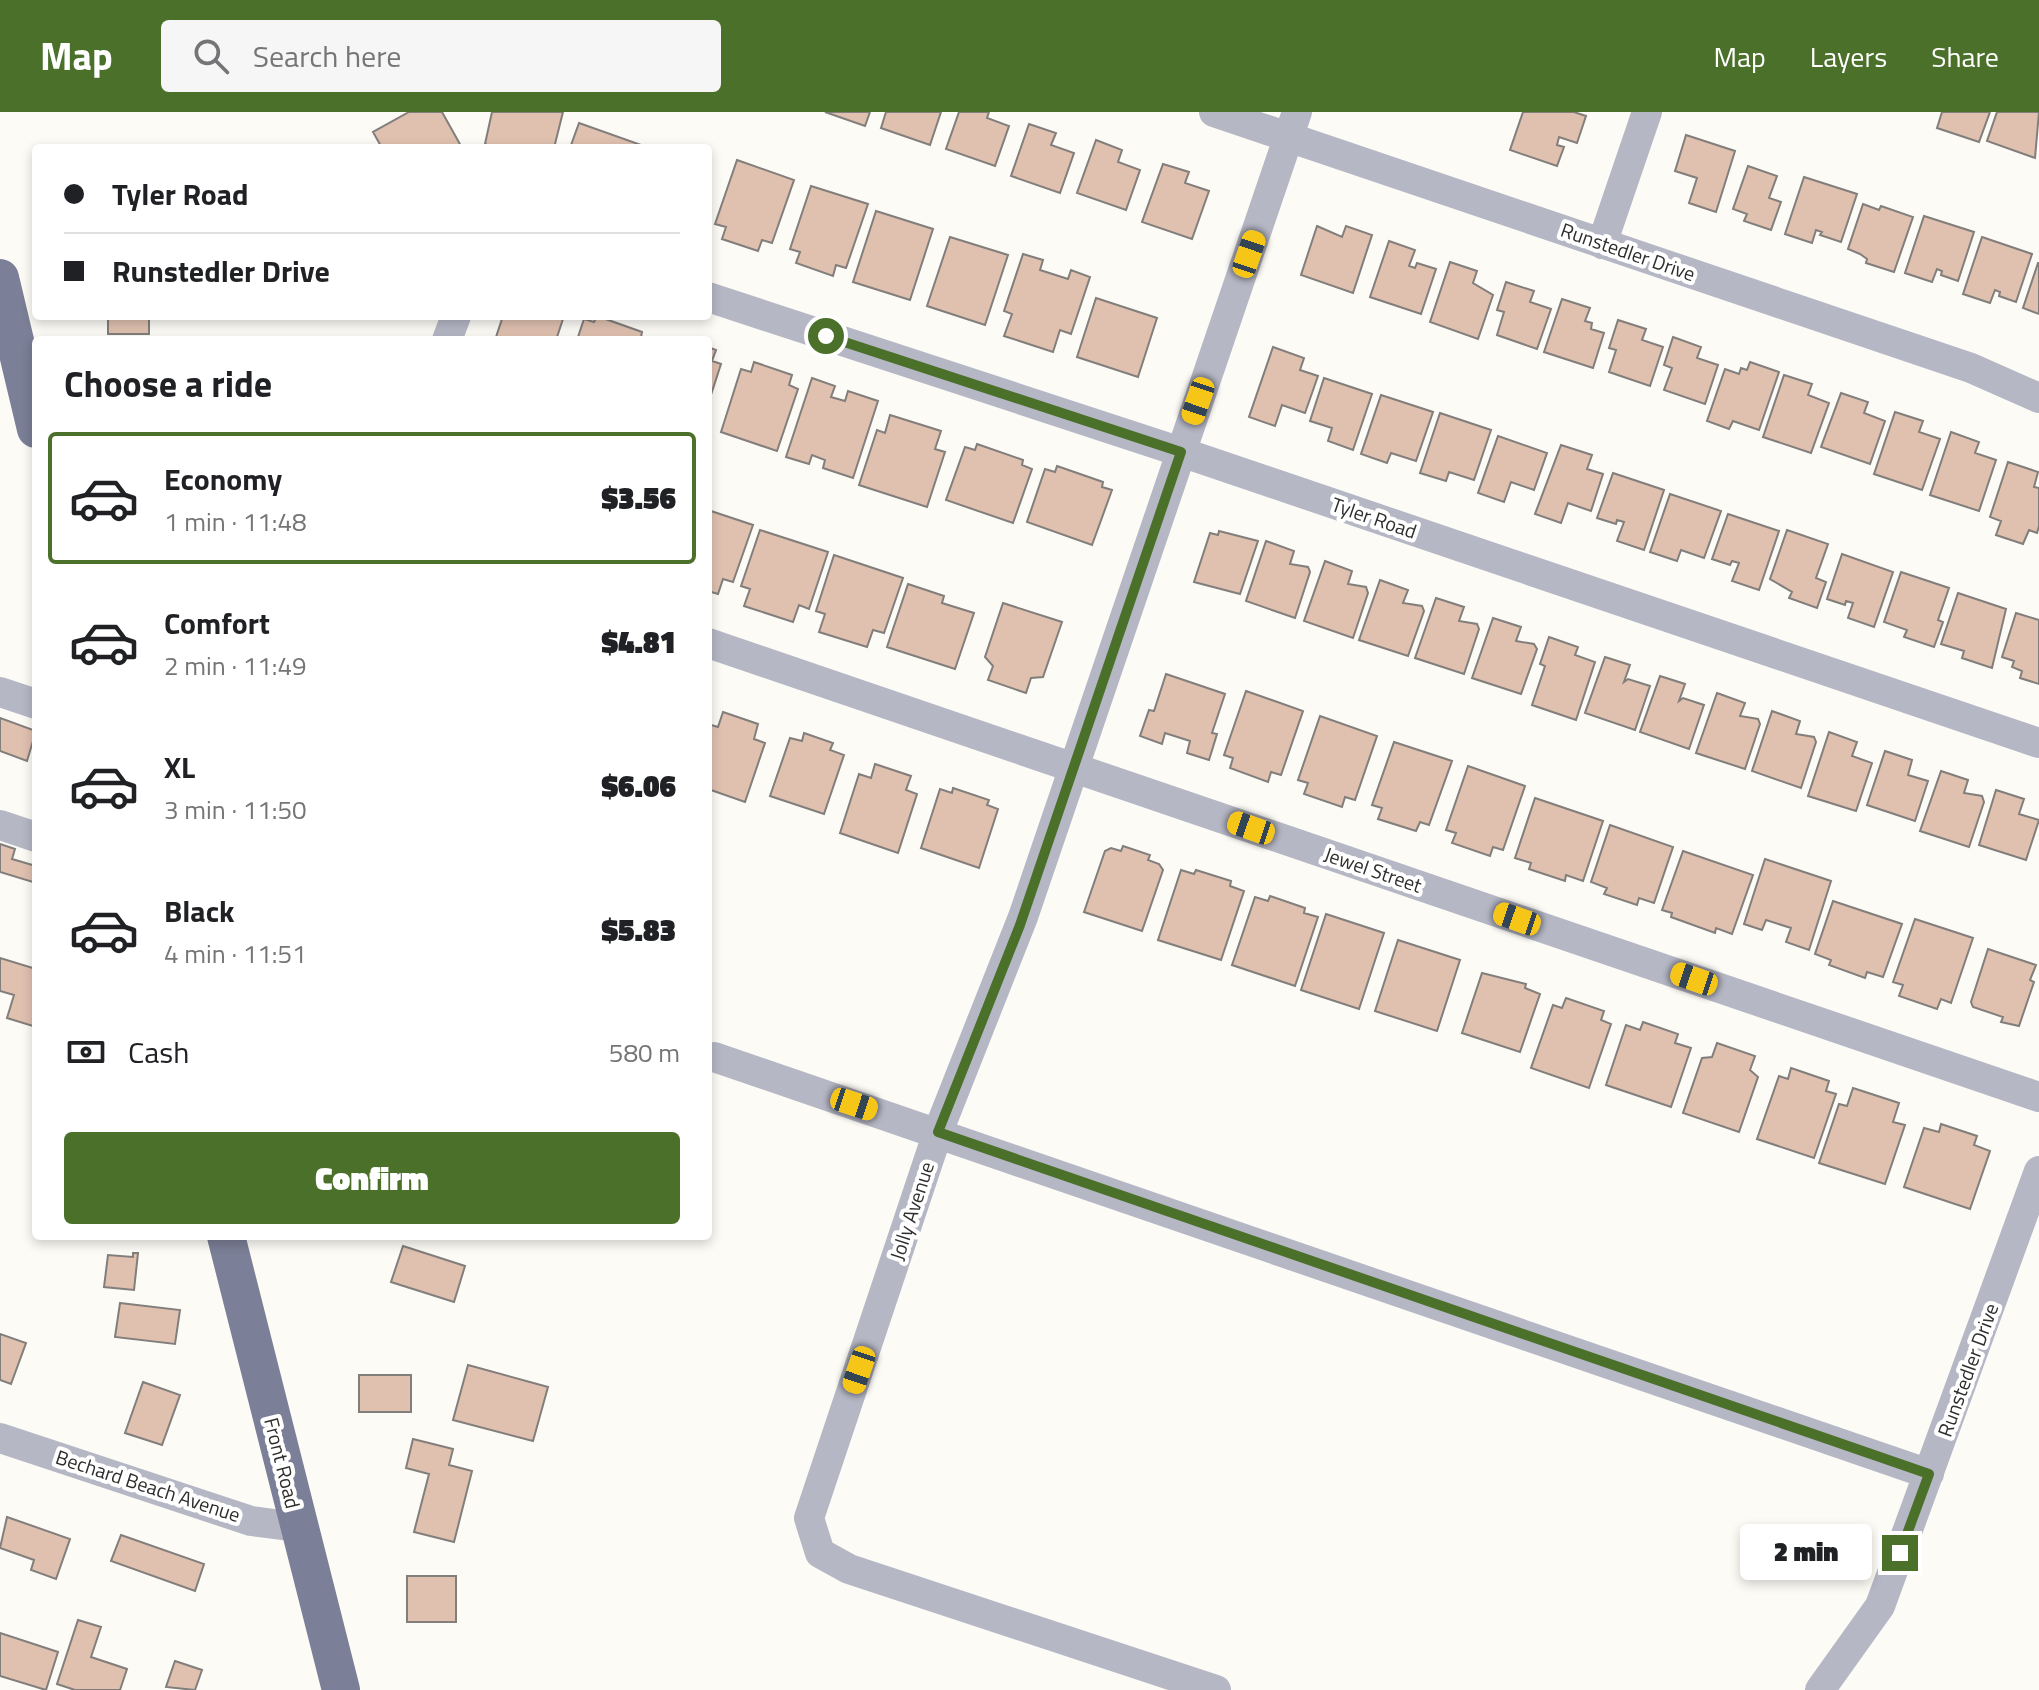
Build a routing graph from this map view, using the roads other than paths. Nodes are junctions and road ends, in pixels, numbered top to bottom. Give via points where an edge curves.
1 (1214, 112) edge
2 (1647, 112) edge
3 (1292, 124) edge
4 (1602, 244) junction
5 (0, 278) edge
6 (712, 298) edge
7 (2039, 398) edge
8 (32, 412) edge
9 (1181, 452) junction
10 (712, 644) edge
11 (0, 692) edge
12 (32, 703) edge
13 (2039, 743) edge
14 (1074, 768) junction
15 (0, 825) edge
16 (32, 836) edge
17 (714, 1057) dead end
18 (2039, 1097) edge
19 (938, 1132) junction
20 (2039, 1171) edge
21 (227, 1240) edge
22 (0, 1438) edge
23 (1929, 1474) junction
24 (297, 1527) junction
25 (341, 1690) edge
26 (1216, 1690) edge
27 (1820, 1690) edge

1 - 3 street, Runstedler Drive
2 - 4 street
3 - 4 street, Runstedler Drive
3 - 9 street, Jolly Avenue
4 - 7 street, Runstedler Drive via 1971,368
5 - 8 main road
6 - 9 street, Tyler Road
9 - 13 street, Tyler Road
9 - 14 street, Jolly Avenue
10 - 14 street, Jewel Street
11 - 12 street
14 - 18 street, Jewel Street
14 - 19 street, Jolly Avenue via 1020,925
15 - 16 street
17 - 19 street
19 - 23 street
19 - 26 street, Jolly Avenue via 809,1518 820,1553 849,1569
20 - 23 street, Runstedler Drive
21 - 24 main road, Front Road
22 - 24 street, Bechard Beach Avenue via 251,1521
23 - 27 street, Runstedler Drive via 1880,1606
24 - 25 main road, Front Road

